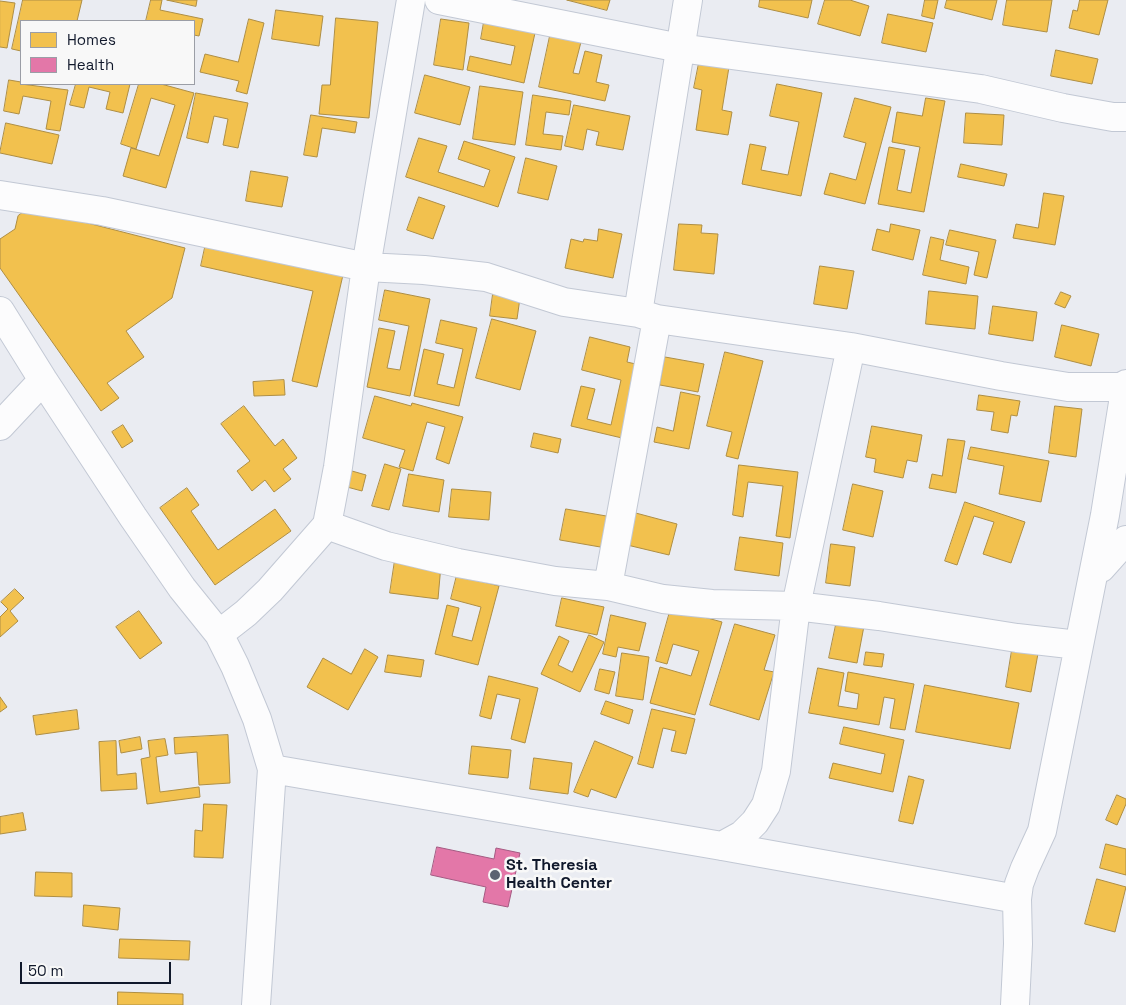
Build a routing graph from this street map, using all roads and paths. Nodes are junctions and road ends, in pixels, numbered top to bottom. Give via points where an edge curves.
1 (411, 0) edge
2 (439, 0) edge
3 (688, 0) edge
4 (680, 48) junction
5 (1122, 120) edge
6 (0, 196) edge
7 (366, 267) junction
8 (0, 311) edge
9 (647, 316) junction
10 (851, 347) junction
11 (43, 380) junction
12 (1126, 386) edge
13 (0, 426) edge
14 (1115, 510) edge
15 (327, 525) junction
16 (1126, 540) edge
17 (1107, 569) edge
18 (608, 586) junction
19 (796, 606) junction
20 (219, 634) junction
21 (1078, 645) junction
22 (272, 769) junction
23 (722, 846) junction
24 (1017, 899) junction
25 (256, 1005) edge
26 (1015, 1005) edge

1 - 7 street
2 - 4 street
3 - 4 street
4 - 5 street via 981,89
4 - 9 street
6 - 7 street via 102,211
7 - 9 street via 486,277 564,302
7 - 15 street
8 - 11 street
9 - 10 street
9 - 18 street
10 - 12 street via 1068,387
10 - 19 street
11 - 13 street
11 - 20 street via 182,588
12 - 14 street
14 - 17 street
15 - 18 street via 386,546 458,564 555,581
15 - 20 street via 270,590
16 - 17 street
17 - 21 street
18 - 19 street via 664,599
19 - 21 street
19 - 23 street via 776,771 766,805 742,835
20 - 22 street via 257,719
21 - 24 street via 1042,831 1019,884
22 - 23 street
22 - 25 street
23 - 24 street
24 - 26 street

